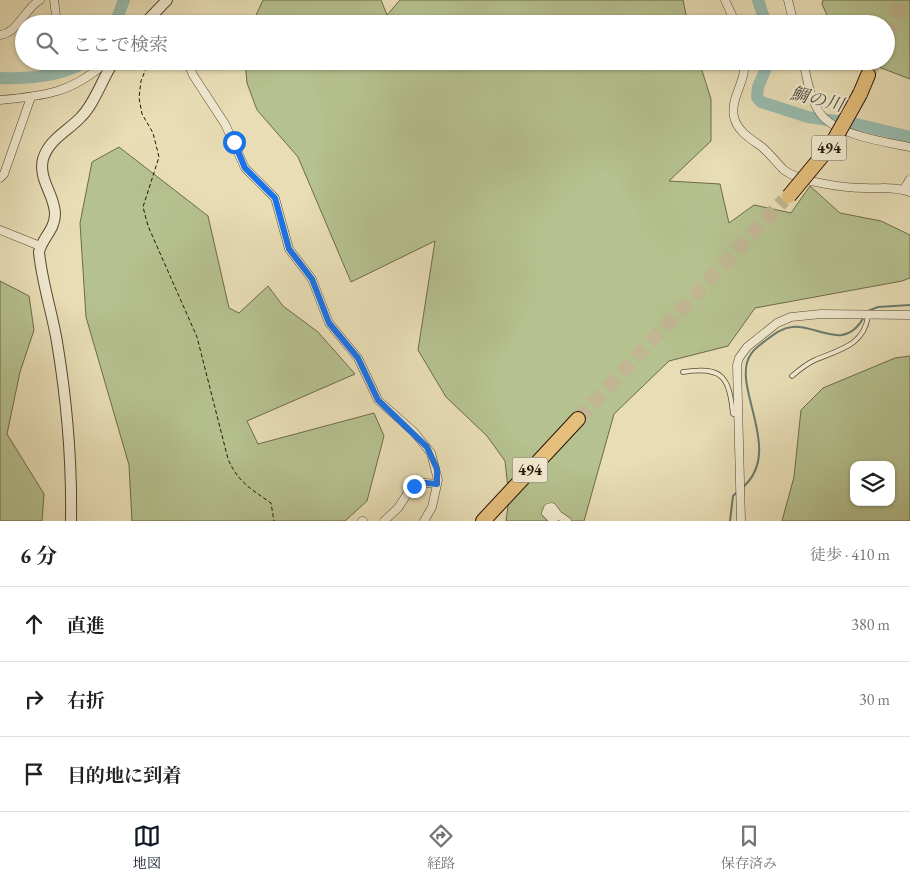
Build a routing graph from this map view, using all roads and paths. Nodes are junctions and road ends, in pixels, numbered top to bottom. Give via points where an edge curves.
1 (40, 0) edge
2 (54, 0) edge
3 (167, 0) edge
4 (725, 0) edge
5 (788, 0) edge
6 (23, 15) edge
7 (56, 15) edge
8 (155, 15) edge
9 (732, 15) edge
10 (792, 15) edge
11 (15, 25) edge
12 (0, 34) edge
13 (97, 70) edge
14 (108, 70) edge
15 (145, 70) edge
16 (191, 70) edge
17 (743, 70) edge
18 (805, 70) edge
19 (868, 75) tunnel mouth
20 (31, 97) junction
21 (0, 100) edge
22 (910, 147) edge
23 (0, 178) edge
24 (910, 179) edge
25 (907, 191) edge
26 (787, 198) tunnel mouth
27 (0, 230) edge
28 (40, 246) junction
29 (910, 315) edge
30 (868, 316) junction
31 (683, 372) dead end
32 (792, 376) dead end
33 (738, 414) junction
34 (578, 419) tunnel mouth
35 (437, 484) junction
36 (71, 521) edge
37 (274, 521) edge
38 (384, 521) edge
39 (424, 521) edge
40 (483, 521) edge
41 (554, 521) edge
42 (567, 521) edge
43 (741, 521) edge

1 - 6 street
2 - 7 street
3 - 8 street
4 - 9 street
5 - 10 street
11 - 12 street via 9,32
13 - 20 street via 70,87
14 - 28 street via 88,110 46,151 43,175 55,219
15 - 37 path via 139,98 159,157 143,207 148,226 197,337 234,471 239,480 271,502
16 - 35 street via 224,124 245,168 275,198 289,249 312,279 329,323 358,358 378,400 427,447 437,469
17 - 25 street via 734,108 736,122 743,133 773,156 783,169 823,183
18 - 22 street via 815,105 830,123 858,135
19 - 26 highway, 494, bridge via 838,135
20 - 21 street
20 - 23 street
24 - 25 street
27 - 28 street
28 - 36 street via 65,393 71,464
29 - 30 street
30 - 32 lane via 867,324 857,339 835,354 805,365
30 - 33 street via 802,314 777,324 747,347 739,358
31 - 33 lane via 710,371 720,375 727,381 734,414
33 - 43 street
34 - 40 highway, 494
35 - 38 street via 415,482 398,508
35 - 39 street via 432,507
41 - 42 street via 546,513 548,508 552,507

